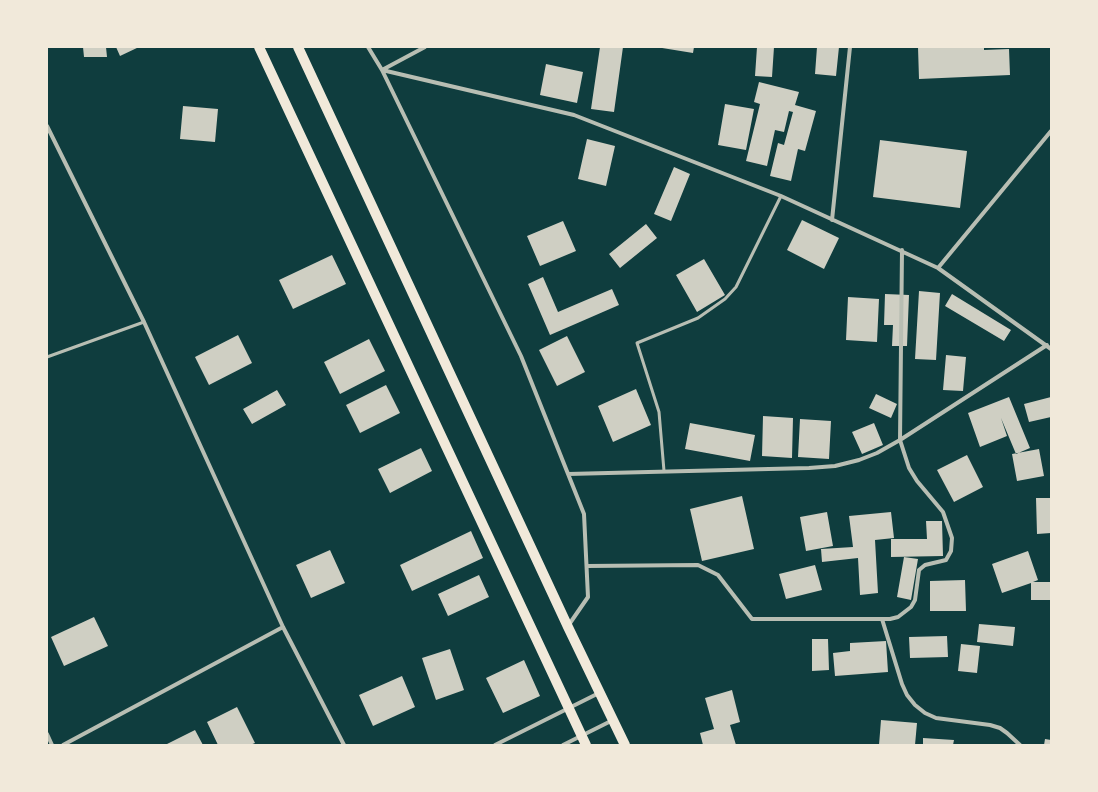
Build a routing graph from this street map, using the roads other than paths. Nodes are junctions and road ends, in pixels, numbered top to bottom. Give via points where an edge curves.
1 (259, 47) edge
2 (298, 47) edge
3 (368, 47) edge
4 (425, 47) edge
5 (850, 47) edge
6 (382, 70) junction
7 (47, 126) edge
8 (1051, 131) edge
9 (781, 196) junction
10 (832, 220) junction
11 (902, 250) junction
12 (938, 268) junction
13 (144, 322) junction
14 (1047, 345) junction
15 (1051, 349) edge
16 (47, 357) edge
17 (900, 440) junction
18 (664, 471) junction
19 (568, 474) junction
20 (587, 566) junction
21 (882, 619) junction
22 (283, 627) junction
23 (568, 627) junction
24 (600, 693) junction
25 (568, 708) junction
26 (613, 720) junction
27 (47, 734) edge
28 (584, 740) edge
29 (52, 745) edge
30 (62, 745) edge
31 (344, 745) edge
32 (495, 745) edge
33 (563, 745) edge
34 (625, 745) edge
35 (1020, 745) edge

1 - 25 main road
2 - 23 main road
3 - 6 street
4 - 6 street
5 - 10 street
6 - 9 street via 574,115
6 - 19 street via 521,356
7 - 13 street
8 - 12 street
9 - 10 street
9 - 18 lane via 736,287 725,299 698,318 637,343 659,412
10 - 11 street
11 - 12 street
11 - 17 street
12 - 14 street
13 - 16 lane
13 - 22 street
14 - 15 street
14 - 17 street
17 - 18 street via 877,453 835,466
17 - 21 street via 903,454 917,481 943,512 951,532 952,544 946,560 925,565 919,570 915,600 911,607 898,617
18 - 19 street
19 - 20 street via 584,514
20 - 21 street via 698,565 718,575 752,619
20 - 23 street via 588,597
21 - 35 street via 902,684 907,696 915,705 936,718 1000,728
22 - 30 street
22 - 31 street
23 - 24 main road
24 - 25 street
24 - 26 main road
25 - 28 main road
25 - 32 street
26 - 28 street
26 - 34 main road
27 - 29 street
28 - 33 street

